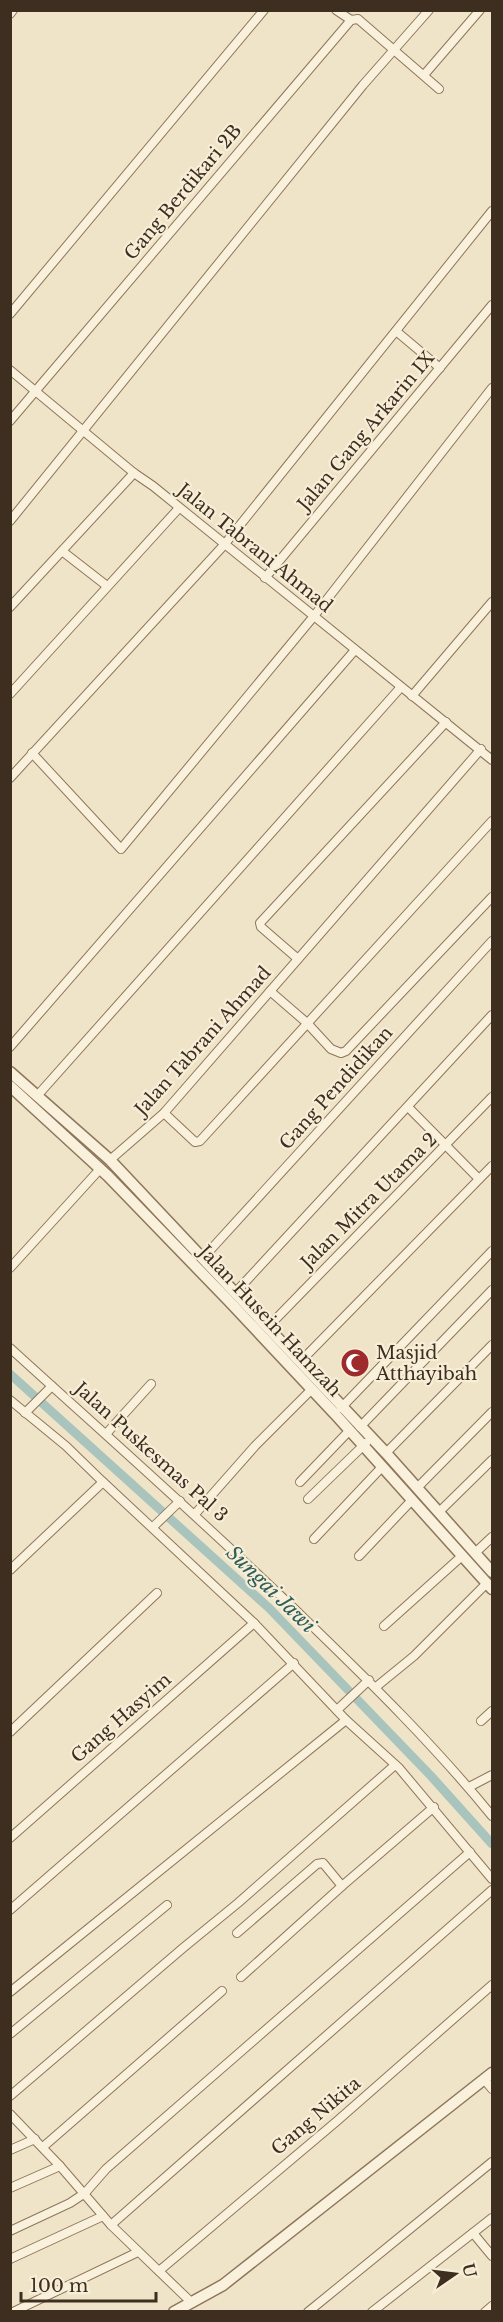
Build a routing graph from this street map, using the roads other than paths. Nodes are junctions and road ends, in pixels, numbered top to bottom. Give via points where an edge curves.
1 (264, 10) edge
2 (336, 10) edge
3 (429, 10) edge
4 (480, 10) edge
5 (354, 20) junction
6 (395, 50) junction
7 (424, 75) junction
8 (439, 89) dead end
9 (492, 211) edge
10 (492, 305) edge
11 (10, 314) edge
12 (396, 331) junction
13 (440, 368) junction
14 (10, 370) edge
15 (492, 388) edge
16 (36, 392) junction
17 (10, 421) edge
18 (84, 430) junction
19 (134, 473) junction
20 (178, 508) junction
21 (10, 521) edge
22 (224, 545) junction
23 (62, 551) junction
24 (266, 578) junction
25 (107, 586) junction
26 (492, 602) edge
27 (10, 607) edge
28 (314, 616) junction
29 (355, 650) junction
30 (401, 687) junction
31 (10, 694) edge
32 (412, 696) junction
33 (446, 722) junction
34 (481, 749) junction
35 (32, 753) junction
36 (492, 760) edge
37 (10, 778) edge
38 (492, 821) edge
39 (492, 897) edge
40 (492, 941) edge
41 (298, 959) junction
42 (270, 991) junction
43 (492, 1015) edge
44 (308, 1023) junction
45 (10, 1047) edge
46 (10, 1072) edge
47 (10, 1086) edge
48 (38, 1096) junction
49 (492, 1097) edge
50 (408, 1107) junction
51 (164, 1113) junction
52 (447, 1146) junction
53 (110, 1160) junction
54 (492, 1166) edge
55 (100, 1169) junction
56 (479, 1179) junction
57 (492, 1251) edge
58 (203, 1258) junction
59 (10, 1268) edge
60 (217, 1282) junction
61 (492, 1290) edge
62 (235, 1293) junction
63 (268, 1327) junction
64 (492, 1345) edge
65 (10, 1348) edge
66 (300, 1362) junction
67 (151, 1384) dead end
68 (52, 1386) junction
69 (312, 1389) junction
70 (10, 1400) edge
71 (341, 1408) junction
72 (28, 1411) junction
73 (492, 1412) edge
74 (355, 1429) junction
75 (106, 1434) junction
76 (367, 1443) junction
77 (386, 1453) junction
78 (492, 1460) edge
79 (382, 1467) junction
80 (103, 1482) junction
81 (300, 1482) dead end
82 (417, 1488) junction
83 (308, 1499) dead end
84 (412, 1500) junction
85 (177, 1504) junction
86 (439, 1512) junction
87 (195, 1514) junction
88 (156, 1525) junction
89 (492, 1537) edge
90 (314, 1539) dead end
91 (475, 1553) junction
92 (359, 1556) dead end
93 (462, 1556) junction
94 (10, 1570) edge
95 (492, 1572) edge
96 (490, 1586) edge
97 (157, 1593) dead end
98 (254, 1623) junction
99 (384, 1626) dead end
100 (294, 1664) junction
101 (366, 1683) junction
102 (376, 1687) junction
103 (339, 1708) junction
104 (492, 1711) edge
105 (346, 1720) junction
106 (481, 1721) dead end
107 (10, 1732) edge
108 (395, 1765) junction
109 (492, 1775) edge
110 (469, 1787) junction
111 (434, 1807) junction
112 (492, 1816) edge
113 (10, 1838) edge
114 (470, 1852) junction
115 (492, 1879) edge
116 (342, 1886) junction
117 (492, 1890) edge
118 (167, 1905) dead end
119 (10, 1910) edge
120 (237, 1933) dead end
121 (242, 1977) dead end
122 (492, 1985) edge
123 (222, 1990) dead end
124 (10, 1992) edge
125 (10, 2034) edge
126 (488, 2076) edge
127 (492, 2089) edge
128 (10, 2096) edge
129 (10, 2114) edge
130 (35, 2139) junction
131 (42, 2146) junction
132 (10, 2150) edge
133 (492, 2162) edge
134 (60, 2166) junction
135 (10, 2188) edge
136 (85, 2193) junction
137 (103, 2216) junction
138 (492, 2217) edge
139 (111, 2225) junction
140 (10, 2231) edge
141 (473, 2233) junction
142 (138, 2252) junction
143 (492, 2256) edge
144 (10, 2259) edge
145 (159, 2271) junction
146 (192, 2303) junction
147 (492, 2306) edge
148 (13, 2312) edge
149 (174, 2312) edge
150 (308, 2312) edge
151 (372, 2312) edge
152 (486, 2312) edge

1 - 11 street
2 - 5 street
3 - 6 street
4 - 7 street
5 - 6 street
5 - 16 street, Gang Berdikari 2B
6 - 7 street
6 - 18 street
7 - 8 street
9 - 12 street
10 - 13 street, Jalan Gang Arkarin IX
12 - 13 street
12 - 22 street
13 - 24 street, Jalan Gang Arkarin IX
14 - 16 street, Jalan Tabrani Ahmad
15 - 28 street
16 - 17 street, Gang Berdikari 2B
16 - 18 street, Jalan Tabrani Ahmad
18 - 19 street, Jalan Tabrani Ahmad
18 - 21 street
19 - 20 street, Jalan Tabrani Ahmad
19 - 23 street
20 - 22 street, Jalan Tabrani Ahmad
20 - 25 street
22 - 24 street, Jalan Tabrani Ahmad
22 - 35 street
23 - 25 street
23 - 27 street
24 - 28 street, Jalan Tabrani Ahmad
25 - 31 street
26 - 32 street
28 - 29 street, Jalan Tabrani Ahmad
28 - 35 street via 121,849
29 - 30 street, Jalan Tabrani Ahmad
29 - 45 street
30 - 32 street, Jalan Tabrani Ahmad
30 - 48 street
32 - 33 street, Jalan Tabrani Ahmad
33 - 34 street, Jalan Tabrani Ahmad
33 - 41 street via 260,923
34 - 36 street, Jalan Tabrani Ahmad
34 - 41 street, Jalan Tabrani Ahmad
35 - 37 street
38 - 44 street
39 - 44 street via 346,1051 334,1052
40 - 58 street, Gang Pendidikan
41 - 42 street, Jalan Tabrani Ahmad
42 - 44 street
42 - 51 street, Jalan Tabrani Ahmad
43 - 50 street
44 - 51 street via 200,1141 195,1142
46 - 48 street, Jalan Husein Hamzah
47 - 55 street, Jalan Husein Hamzah
48 - 53 street, Jalan Husein Hamzah
49 - 52 street, Jalan Mitra Utama 2
50 - 52 street
50 - 62 street
51 - 53 street, Jalan Tabrani Ahmad
52 - 56 street
52 - 63 street, Jalan Mitra Utama 2
53 - 58 street, Jalan Husein Hamzah
54 - 56 street
55 - 59 street
55 - 60 street, Jalan Husein Hamzah
56 - 66 street
57 - 71 street
58 - 60 street, Jalan Husein Hamzah
60 - 62 street, Jalan Husein Hamzah
60 - 69 street, Jalan Husein Hamzah
61 - 74 street
62 - 63 street, Jalan Husein Hamzah
63 - 66 street, Jalan Husein Hamzah
64 - 77 street
65 - 68 street, Jalan Puskesmas Pal 3
66 - 71 street, Jalan Husein Hamzah
67 - 75 street
68 - 72 street
68 - 75 street, Jalan Puskesmas Pal 3
69 - 74 street, Jalan Husein Hamzah
69 - 87 street
70 - 72 street
71 - 74 street, Jalan Husein Hamzah
72 - 80 street
73 - 82 street
74 - 76 street, Jalan Husein Hamzah
74 - 81 street
75 - 85 street, Jalan Puskesmas Pal 3
76 - 77 street, Jalan Husein Hamzah
76 - 79 street, Jalan Husein Hamzah
76 - 83 street
77 - 82 street, Jalan Husein Hamzah
78 - 86 street
79 - 84 street, Jalan Husein Hamzah
79 - 90 street
80 - 88 street
80 - 94 street
82 - 86 street, Jalan Husein Hamzah
84 - 92 street
84 - 93 street, Jalan Husein Hamzah
85 - 87 street, Jalan Puskesmas Pal 3
85 - 88 street
86 - 91 street, Jalan Husein Hamzah
87 - 101 street, Jalan Puskesmas Pal 3
88 - 98 street
89 - 91 street
91 - 95 street, Jalan Husein Hamzah
93 - 96 street, Jalan Husein Hamzah
93 - 99 street
96 - 102 street
97 - 107 street
98 - 100 street
98 - 113 street, Gang Hasyim
100 - 103 street
100 - 119 street
101 - 102 street, Jalan Puskesmas Pal 3
101 - 103 street
102 - 110 street, Jalan Puskesmas Pal 3
103 - 105 street
104 - 106 street
105 - 108 street
105 - 124 street
108 - 111 street
108 - 128 street
109 - 110 street
110 - 112 street, Jalan Puskesmas Pal 3
111 - 114 street
111 - 116 street
114 - 115 street
114 - 136 street via 106,2169
116 - 120 street via 323,1863 317,1864
116 - 121 street
117 - 139 street
118 - 125 street
122 - 145 street, Gang Nikita
123 - 131 street
126 - 127 street
126 - 146 street via 256,2260
129 - 130 street
130 - 131 street
130 - 132 street
131 - 134 street
133 - 150 street
134 - 135 street
134 - 136 street
136 - 137 street
136 - 140 street
137 - 139 street
137 - 144 street
138 - 141 street
139 - 142 street
141 - 143 street
141 - 151 street
142 - 145 street
142 - 148 street
145 - 146 street
146 - 149 street
147 - 152 street

